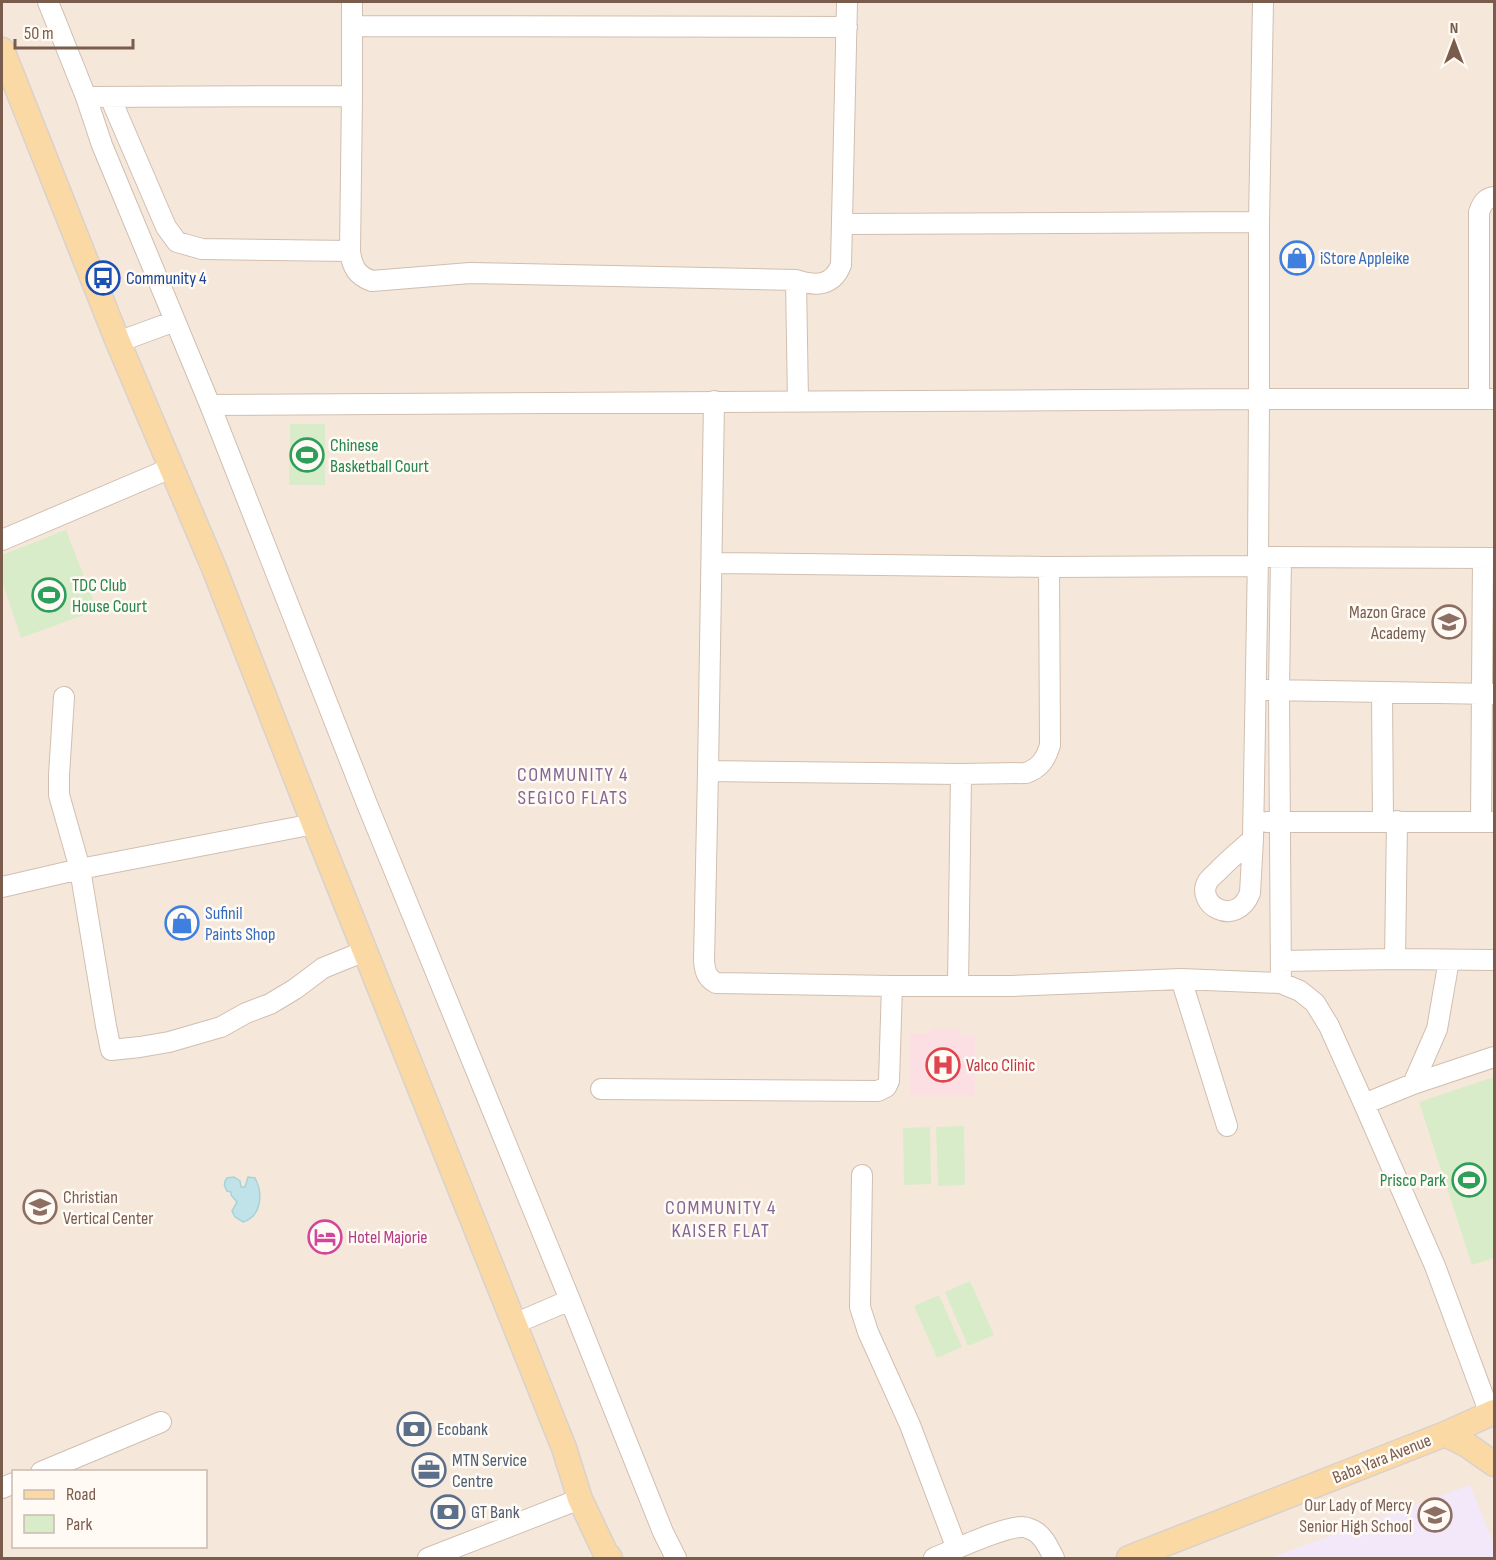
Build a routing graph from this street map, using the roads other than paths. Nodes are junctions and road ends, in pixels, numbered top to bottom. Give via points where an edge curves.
1 (48, 2) edge
2 (352, 2) edge
3 (847, 2) edge
4 (1263, 2) edge
5 (352, 26) junction
6 (847, 27) junction
7 (2, 50) edge
8 (352, 96) junction
9 (86, 97) junction
10 (110, 97) junction
11 (1494, 197) edge
12 (1259, 222) junction
13 (842, 224) junction
14 (350, 251) junction
15 (796, 280) junction
16 (175, 321) junction
17 (118, 342) junction
18 (1259, 399) junction
19 (1486, 399) edge
20 (714, 401) junction
21 (798, 402) junction
22 (210, 405) junction
23 (171, 468) junction
24 (2, 540) edge
25 (1281, 557) junction
26 (1489, 558) edge
27 (1258, 562) junction
28 (712, 563) junction
29 (1049, 567) junction
30 (1256, 689) junction
31 (1279, 690) junction
32 (1382, 692) junction
33 (1488, 694) edge
34 (64, 697) dead end
35 (708, 771) junction
36 (961, 774) junction
37 (1390, 821) junction
38 (1279, 822) junction
39 (1488, 822) edge
40 (314, 825) junction
41 (80, 869) junction
42 (2, 887) edge
43 (365, 951) junction
44 (1395, 959) junction
45 (1449, 960) junction
46 (1494, 960) edge
47 (1281, 961) junction
48 (1181, 979) junction
49 (1281, 983) junction
50 (892, 986) junction
51 (958, 986) junction
52 (1494, 1057) edge
53 (1413, 1084) junction
54 (601, 1089) dead end
55 (1364, 1104) junction
56 (1227, 1126) dead end
57 (862, 1175) dead end
58 (570, 1300) junction
59 (514, 1324) junction
60 (1493, 1417) edge
61 (160, 1422) dead end
62 (1445, 1434) junction
63 (1494, 1464) edge
64 (46, 1470) edge
65 (580, 1499) junction
66 (957, 1550) junction
67 (607, 1556) edge
68 (428, 1558) edge
69 (676, 1558) edge
70 (934, 1558) edge
71 (1054, 1558) edge
72 (1129, 1558) edge

1 - 9 street
2 - 5 street
3 - 6 street
4 - 12 street
5 - 6 street
5 - 8 street
6 - 13 street
7 - 17 main road
8 - 10 street
8 - 14 street
9 - 10 street
9 - 16 street via 102,146
10 - 14 street via 166,227 177,242 202,249
11 - 19 street via 1483,202 1479,212
12 - 13 street
12 - 18 street
13 - 15 street via 838,272 819,284
14 - 15 street via 354,267 363,278 372,281 470,273
15 - 21 street
16 - 17 street
16 - 22 street
17 - 23 main road
18 - 19 street
18 - 21 street
18 - 27 street
20 - 21 street
20 - 22 street
20 - 28 street
22 - 58 street via 371,815
23 - 24 street
23 - 40 main road
25 - 26 street
25 - 27 street
25 - 31 street
26 - 33 street
27 - 29 street
27 - 30 street
28 - 29 street
28 - 35 street
29 - 36 street via 1047,755 1035,769 1026,772
30 - 31 street
30 - 38 street via 1254,831
31 - 32 street
31 - 38 street
32 - 33 street
32 - 37 street
33 - 39 street
34 - 41 street via 59,795
35 - 36 street
35 - 50 street via 704,961 710,979 716,983
36 - 51 street
37 - 38 street
37 - 39 street
37 - 44 street
38 - 47 street
40 - 41 street
40 - 43 main road
41 - 42 street
41 - 43 street via 111,1050 169,1042 221,1027 270,1004 323,968
43 - 59 main road
44 - 45 street
44 - 47 street
45 - 46 street
45 - 53 street via 1437,1029
47 - 49 street
48 - 49 street
48 - 51 street
48 - 56 street
49 - 55 street via 1315,1003
50 - 51 street
50 - 54 street via 889,1081 878,1091
52 - 53 street
53 - 55 street
55 - 60 street via 1435,1266
57 - 66 street via 860,1307
58 - 59 street
58 - 69 street
59 - 65 main road via 564,1448
60 - 62 main road, Baba Yara Avenue
61 - 64 street
62 - 63 main road
62 - 72 main road, Baba Yara Avenue
65 - 67 main road
65 - 68 street
66 - 70 street
66 - 71 street via 1011,1528 1024,1527 1045,1540

